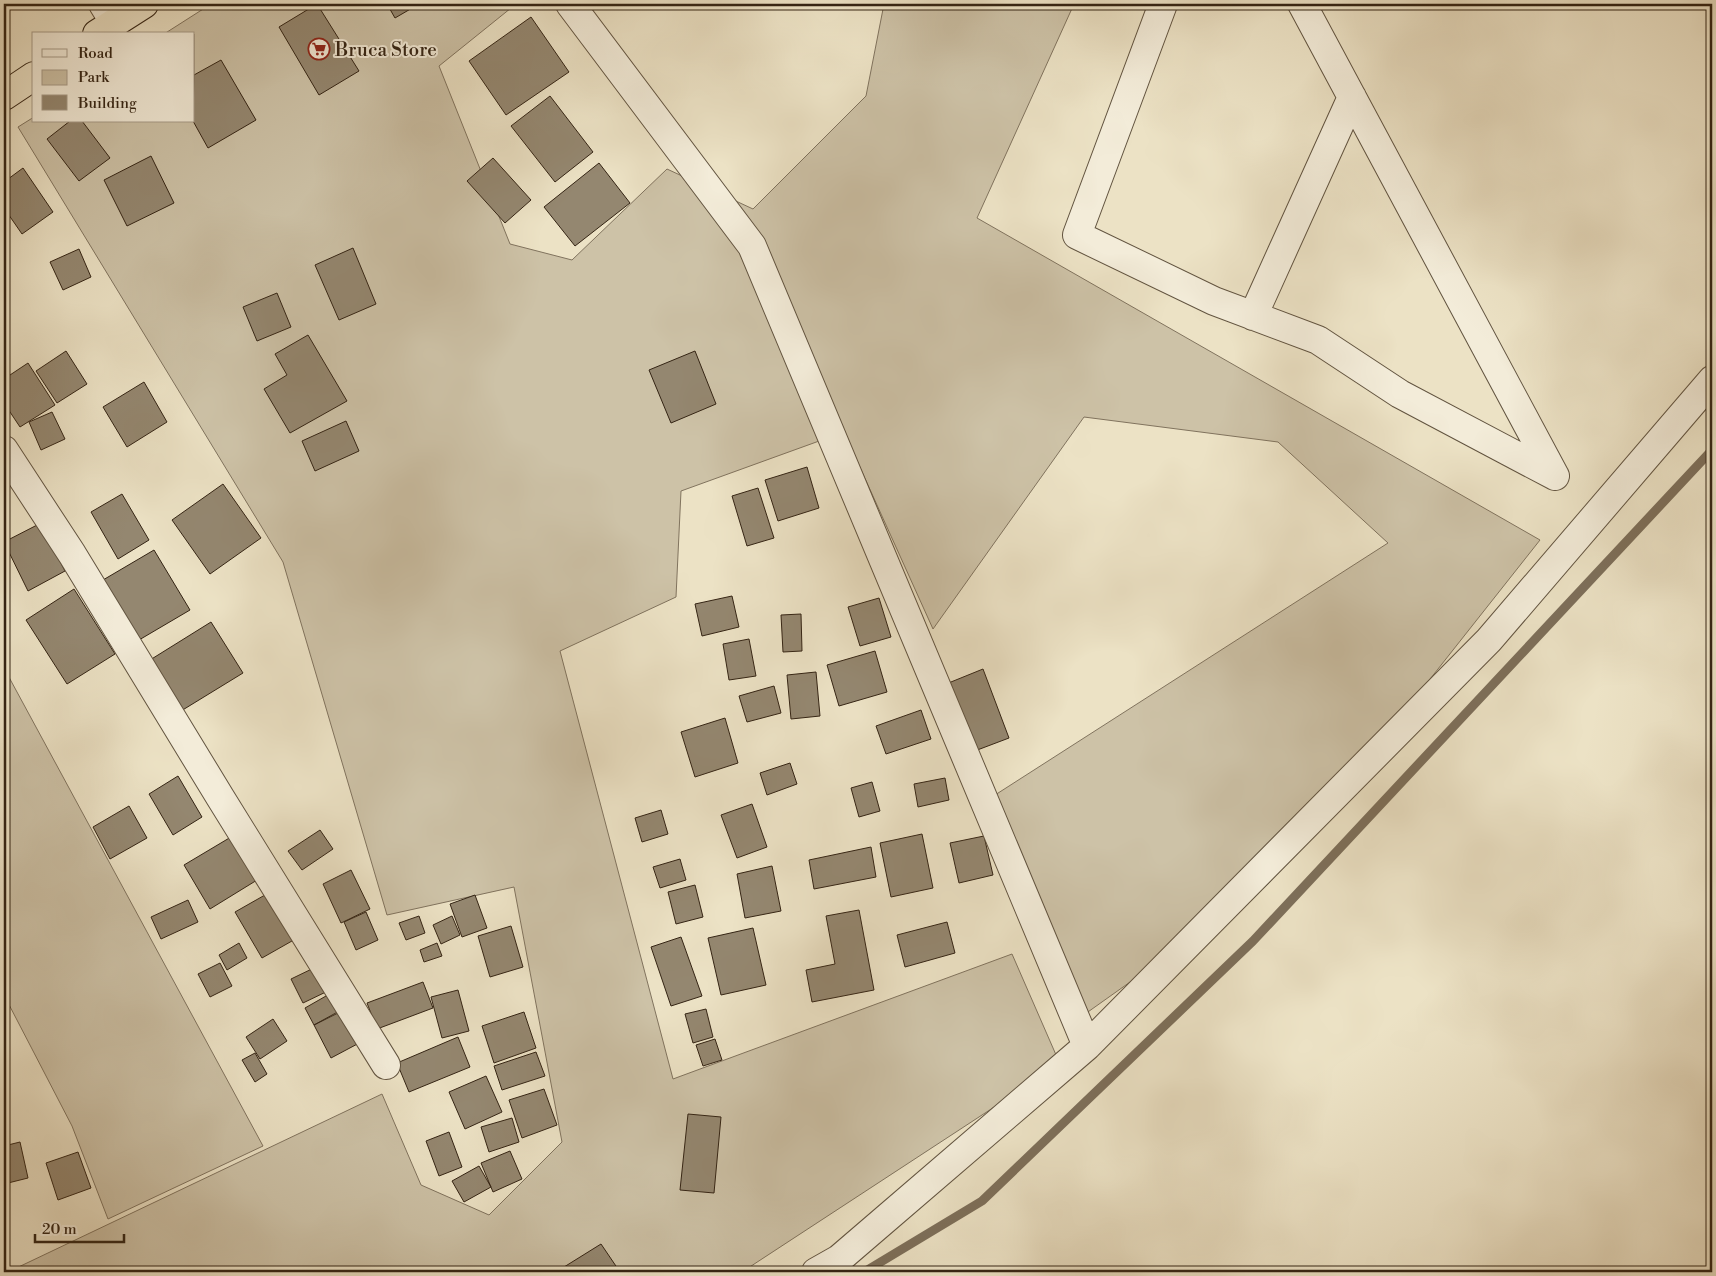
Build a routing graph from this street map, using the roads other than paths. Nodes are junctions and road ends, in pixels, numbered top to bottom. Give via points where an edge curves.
1 (144, 4) edge
2 (570, 4) edge
3 (1163, 4) edge
4 (1302, 4) edge
5 (105, 20) edge
6 (32, 77) edge
7 (4, 96) edge
8 (1352, 97) junction
9 (1253, 316) junction
10 (1712, 380) edge
11 (4, 450) edge
12 (1086, 1046) junction
13 (386, 1065) dead end
14 (816, 1272) edge

1 - 5 highway
2 - 12 street via 752,246
3 - 9 street via 1077,235 1214,301
4 - 8 street
6 - 7 highway
8 - 9 street
8 - 9 street via 1555,476 1400,394 1318,340
10 - 12 street via 1488,640
11 - 13 street via 72,554
12 - 14 street via 839,1259

